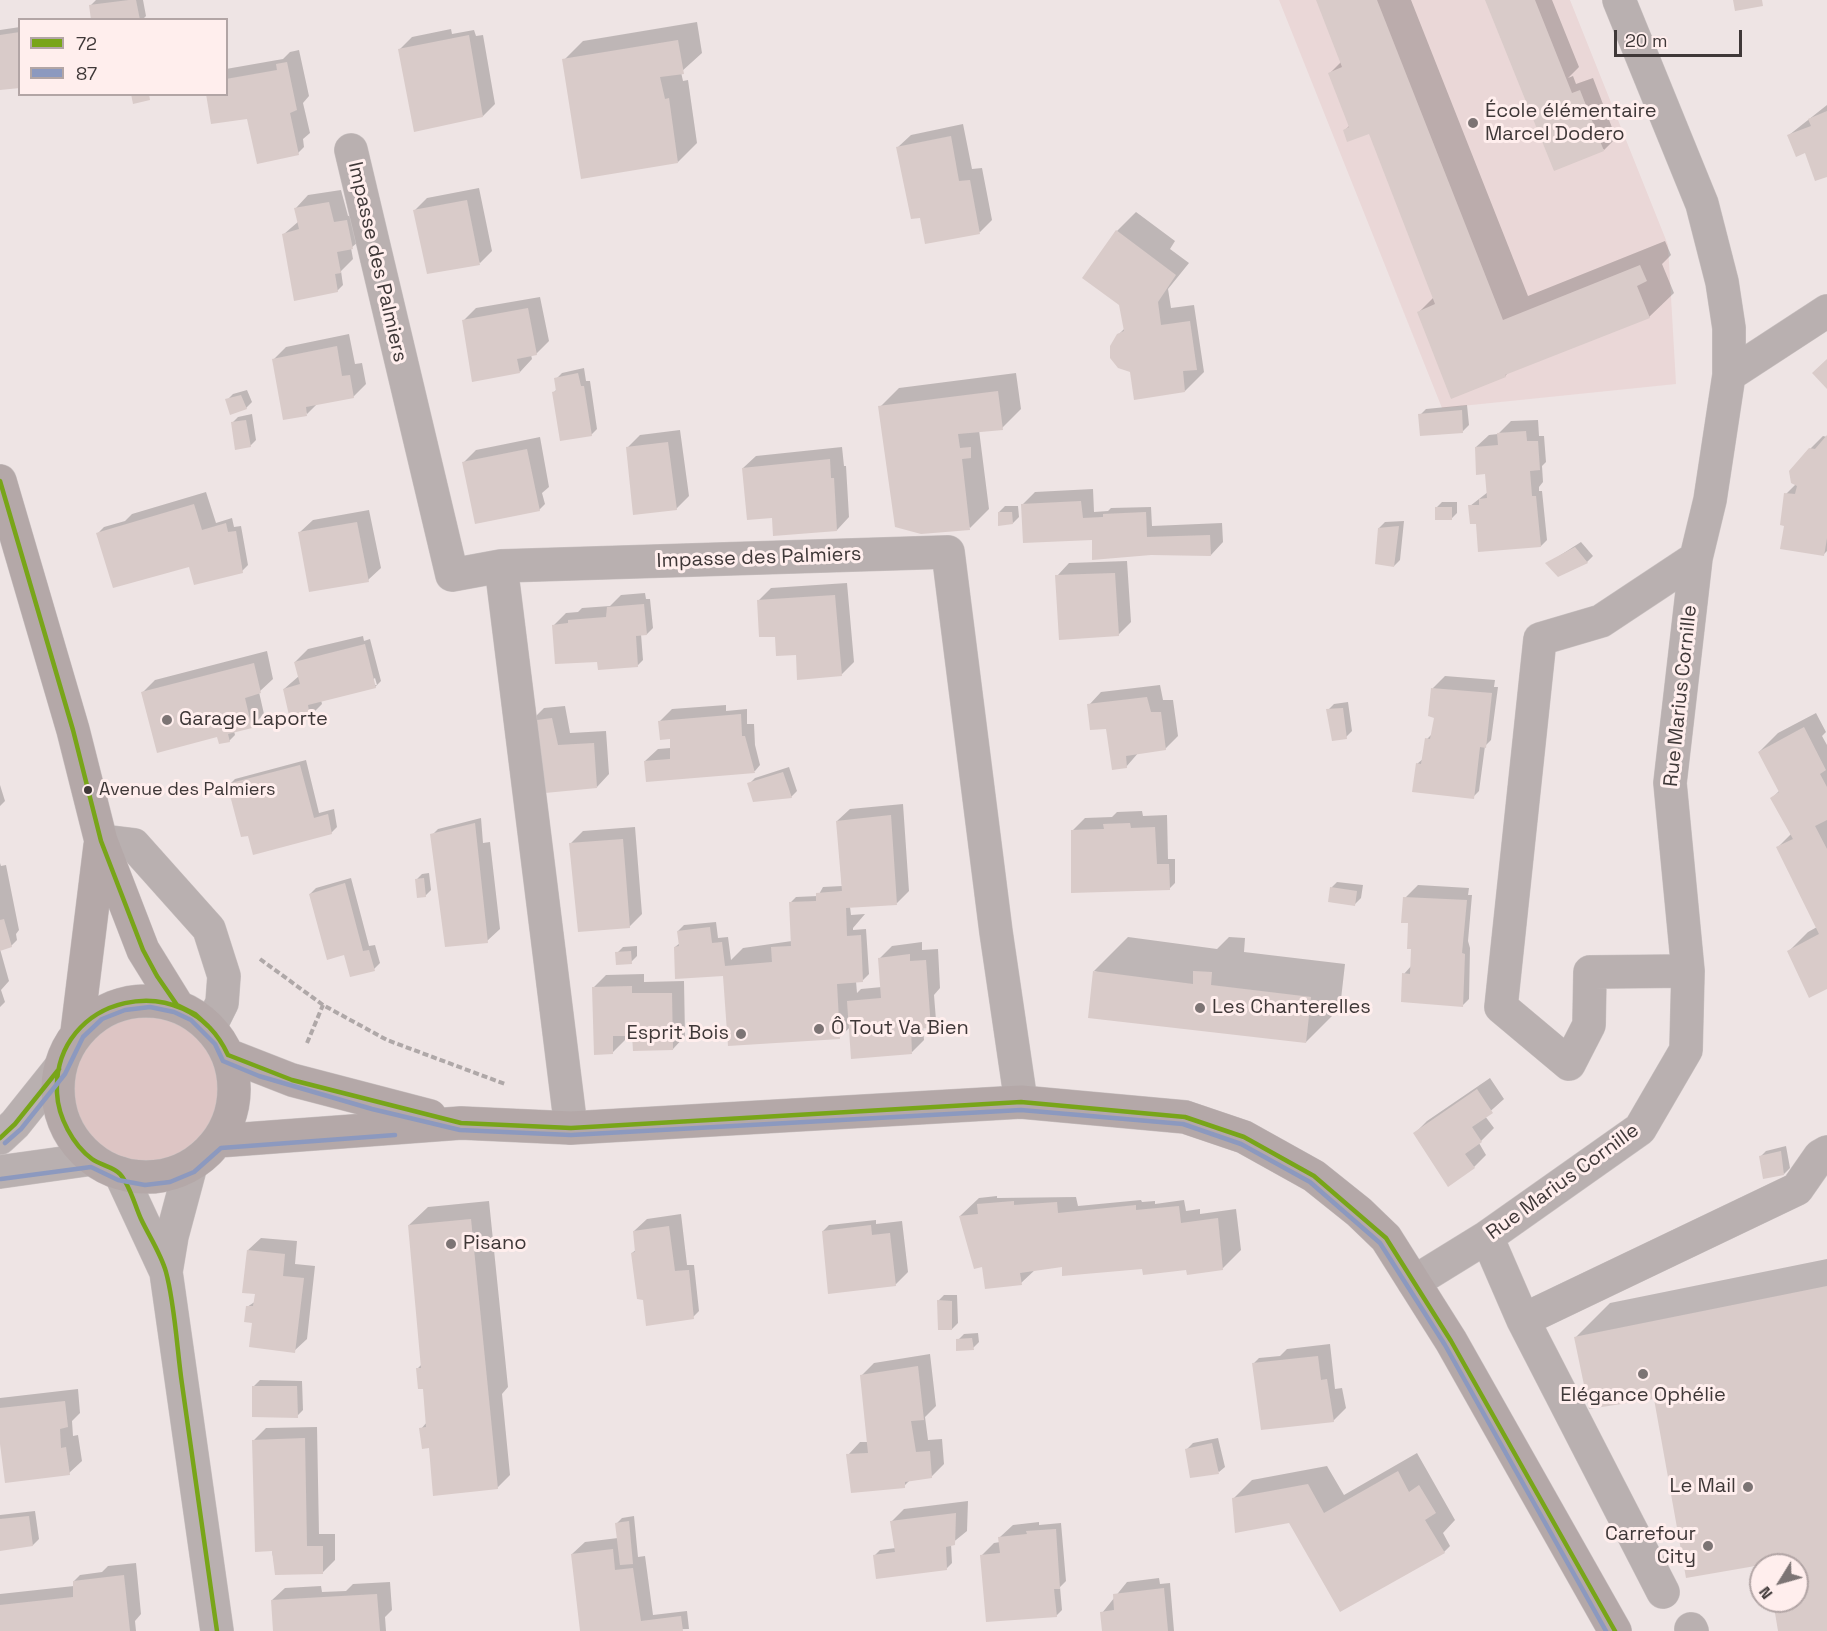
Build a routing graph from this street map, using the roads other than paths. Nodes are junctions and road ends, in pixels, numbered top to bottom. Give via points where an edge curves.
1 (1619, 0) edge
2 (351, 150) dead end
3 (1827, 310) edge
4 (1729, 375) junction
5 (0, 481) edge
6 (1696, 558) junction
7 (501, 566) junction
8 (101, 841) junction
9 (1688, 971) junction
10 (177, 1005) junction
11 (210, 1027) junction
12 (77, 1032) junction
13 (228, 1055) junction
14 (59, 1069) junction
15 (1021, 1102) junction
16 (461, 1123) junction
17 (571, 1128) junction
18 (0, 1138) edge
19 (218, 1141) junction
20 (1827, 1152) edge
21 (191, 1165) junction
22 (106, 1166) junction
23 (0, 1172) edge
24 (1487, 1237) junction
25 (166, 1272) junction
26 (1414, 1282) junction
27 (1523, 1320) junction
28 (1664, 1592) dead end
29 (217, 1631) edge
30 (1615, 1631) edge

1 - 4 street, Rue Marius Cornille via 1702,204 1722,282
2 - 7 street, Impasse des Palmiers via 452,575
3 - 4 street
4 - 6 street, Rue Marius Cornille via 1710,500
5 - 8 main road via 73,730
6 - 9 street, Rue Marius Cornille via 1670,783
6 - 9 street via 1601,621 1540,639 1501,1007 1569,1064 1588,1025 1590,972
7 - 15 street, Impasse des Palmiers via 948,552
7 - 17 street
8 - 10 main road via 143,950
8 - 11 street via 134,845 209,929 224,976 222,1003
8 - 12 main road
9 - 24 street, Rue Marius Cornille via 1686,1050 1640,1129
10 - 11 main road
10 - 12 main road via 150,999 123,1003 98,1013
11 - 13 main road
12 - 14 main road
13 - 16 main road via 292,1080
13 - 19 main road via 235,1085 231,1114
14 - 18 street
14 - 22 main road via 57,1094 63,1119 74,1141
15 - 17 main road
15 - 26 main road via 1185,1117 1244,1137 1314,1176 1359,1212 1386,1238
16 - 17 main road
16 - 19 main road
19 - 21 main road
20 - 27 street via 1797,1189
21 - 22 main road via 144,1178
21 - 25 street
22 - 23 street via 36,1165
22 - 25 street
24 - 26 street, Rue Marius Cornille
24 - 27 street
25 - 29 street
26 - 30 main road
27 - 28 street

